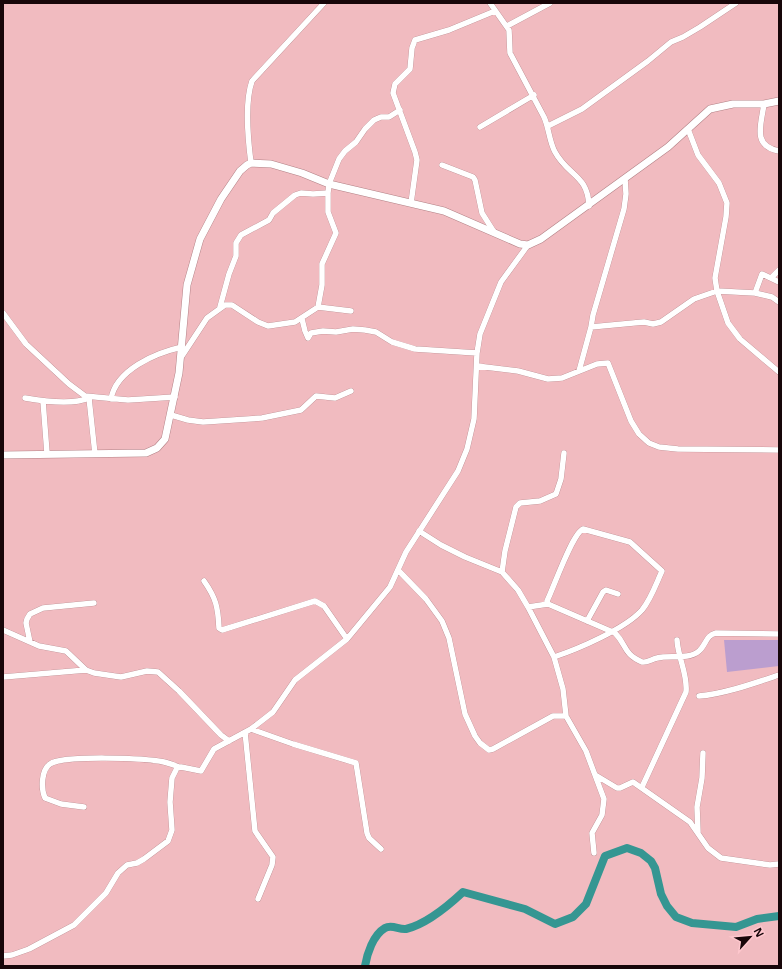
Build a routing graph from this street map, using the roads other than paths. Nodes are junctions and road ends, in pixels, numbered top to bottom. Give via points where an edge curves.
1 (324, 3) edge
2 (490, 3) edge
3 (550, 3) edge
4 (736, 3) edge
5 (538, 6) edge
6 (495, 11) junction
7 (507, 26) junction
8 (534, 95) junction
9 (779, 101) edge
10 (764, 104) junction
11 (400, 110) junction
12 (548, 126) junction
13 (480, 127) dead end
14 (688, 128) junction
15 (779, 152) edge
16 (251, 163) junction
17 (442, 165) dead end
18 (625, 179) junction
19 (329, 184) junction
20 (328, 192) junction
21 (411, 203) junction
22 (589, 206) junction
23 (495, 234) junction
24 (528, 245) junction
25 (779, 270) edge
26 (771, 278) junction
27 (779, 282) edge
28 (717, 291) junction
29 (755, 293) junction
30 (779, 302) edge
31 (220, 307) junction
32 (318, 307) junction
33 (351, 311) dead end
34 (3, 312) edge
35 (302, 319) junction
36 (592, 327) junction
37 (182, 347) junction
38 (477, 353) junction
39 (181, 356) junction
40 (477, 366) junction
41 (579, 371) junction
42 (779, 372) edge
43 (351, 391) dead end
44 (175, 397) junction
45 (25, 398) dead end
46 (88, 398) junction
47 (111, 400) junction
48 (43, 401) junction
49 (171, 415) junction
50 (779, 450) edge
51 (47, 453) junction
52 (564, 453) dead end
53 (95, 454) junction
54 (3, 455) edge
55 (419, 531) junction
56 (398, 570) junction
57 (502, 572) junction
58 (204, 581) dead end
59 (618, 594) dead end
60 (94, 603) dead end
61 (548, 604) junction
62 (528, 607) junction
63 (587, 621) junction
64 (3, 630) edge
65 (611, 631) junction
66 (779, 634) edge
67 (348, 639) junction
68 (677, 640) dead end
69 (30, 642) junction
70 (679, 655) junction
71 (554, 657) junction
72 (86, 670) junction
73 (779, 675) edge
74 (3, 677) edge
75 (699, 696) dead end
76 (566, 716) junction
77 (251, 729) junction
78 (245, 732) junction
79 (229, 741) junction
80 (703, 753) dead end
81 (178, 767) junction
82 (596, 776) junction
83 (642, 787) junction
84 (84, 807) dead end
85 (699, 834) junction
86 (381, 849) dead end
87 (594, 853) dead end
88 (779, 864) edge
89 (258, 899) dead end
90 (3, 956) edge

1 - 16 street via 252,81 248,110
2 - 6 street
3 - 5 street
4 - 12 street via 700,27 670,42 582,108
5 - 7 street
6 - 7 street
6 - 11 street via 444,32 416,40 412,48 410,69 393,89
7 - 8 street via 510,34 510,53
8 - 12 street
8 - 13 street
9 - 10 street
10 - 14 street via 734,104 710,109
10 - 15 street via 761,141 766,147
11 - 19 street via 389,117 376,118 365,129 342,155
11 - 21 street via 412,139 416,160
12 - 22 street via 555,152 587,189
14 - 18 street via 668,147
14 - 28 street via 698,155 719,183 727,203 715,278
16 - 19 street via 271,164
16 - 37 street via 240,171 200,239 187,285
17 - 23 street via 473,177 482,214
18 - 22 street
18 - 36 street via 624,209 593,315
19 - 20 street
19 - 21 street
20 - 31 street via 295,195 273,213 269,220 241,235 236,243 236,256
20 - 32 street via 328,212 336,233 322,264
21 - 23 street via 444,211
22 - 24 street
23 - 24 street
24 - 38 street via 501,282 480,334
25 - 26 street
26 - 27 street
26 - 29 street via 765,274 761,275
28 - 29 street
28 - 36 street via 694,299 661,322
28 - 42 street via 728,323 734,332
29 - 30 street via 772,297
31 - 35 street via 232,305 268,326 288,324
31 - 39 street via 200,326
32 - 33 street
32 - 35 street
34 - 46 street via 26,344
35 - 38 street via 308,338 311,333 323,330 365,330 376,332 392,342 415,349
36 - 41 street
37 - 39 street
37 - 47 street via 163,352 124,374 113,390
38 - 40 street
39 - 44 street
40 - 41 street via 518,371 548,379 562,378
40 - 55 street via 474,419 467,449 449,487
41 - 50 street via 608,363 631,421 644,439 655,446 678,449
43 - 49 street via 335,398 316,396 301,410 262,418 203,422
44 - 47 street
44 - 49 street
45 - 48 street
46 - 47 street
46 - 48 street via 82,401
46 - 53 street
48 - 51 street
49 - 53 street via 165,439 157,448 146,453
51 - 53 street
51 - 54 street
52 - 57 street via 556,494 540,502 520,503 516,507
55 - 56 street
55 - 57 street via 465,557
56 - 67 street via 390,586
56 - 76 street via 426,599 446,630 465,714 475,736 483,746 489,750 493,749 553,716
57 - 62 street via 518,590
58 - 67 street via 214,595 219,628 222,630 314,601 324,606
59 - 63 street via 603,592
60 - 69 street via 43,608 36,611 27,618 26,623
61 - 62 street
61 - 63 street
61 - 65 street via 568,551 580,530 586,529 630,542 662,571 642,610
62 - 71 street
63 - 65 street
64 - 69 street
65 - 70 street via 620,638 627,652 642,662
65 - 71 street
66 - 70 street via 716,633 709,636 696,653
67 - 77 street via 298,678 272,712
68 - 70 street
69 - 72 street via 66,651
70 - 83 street via 687,682 684,698
71 - 76 street via 563,689
72 - 74 street
72 - 79 street via 121,676 147,671 158,672
73 - 75 street via 724,693
76 - 82 street via 586,751
77 - 78 street
77 - 86 street via 356,763 367,833
78 - 79 street
78 - 89 street via 255,831 273,857
79 - 81 street via 211,751 201,771
80 - 85 street via 697,807
81 - 84 street via 164,762 128,759 69,759 49,764 44,772 46,798 56,803
81 - 90 street via 172,778 172,830 168,841 144,859 127,865 118,873 106,893 74,925 29,948
82 - 83 street via 616,788 633,782
82 - 87 street via 604,806 592,833
83 - 85 street via 653,798 690,822
85 - 88 street via 708,848 721,858

